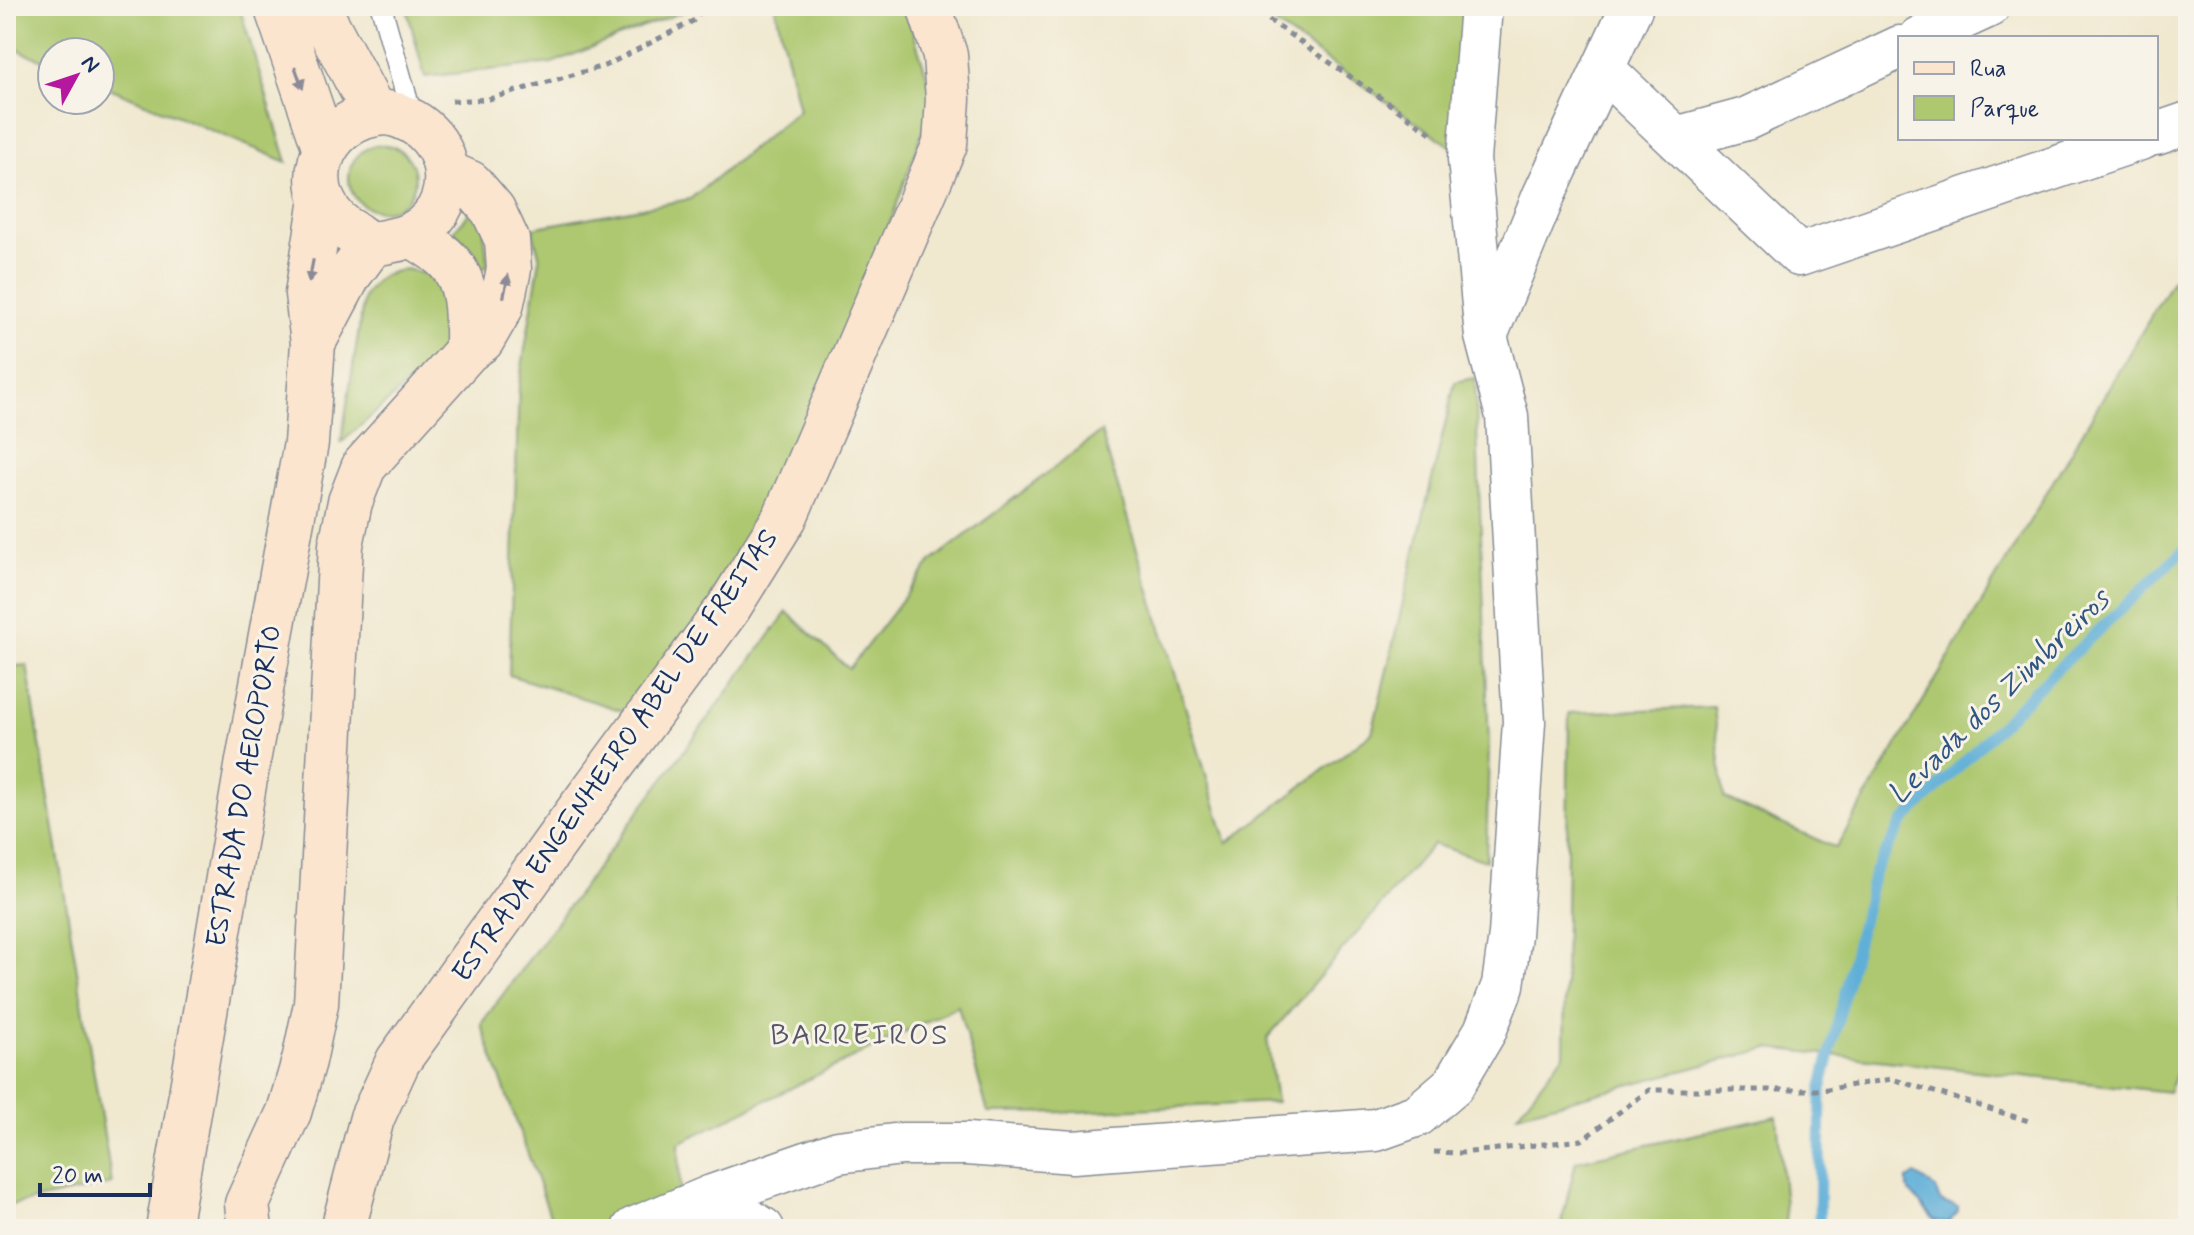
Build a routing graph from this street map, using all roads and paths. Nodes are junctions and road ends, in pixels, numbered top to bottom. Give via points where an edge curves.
1 (276, 6) edge
2 (317, 6) edge
3 (381, 6) edge
4 (700, 6) edge
5 (929, 6) edge
6 (1249, 6) edge
7 (1481, 6) edge
8 (1632, 6) edge
9 (1989, 6) edge
10 (1924, 36) edge
11 (1898, 48) edge
12 (1603, 69) junction
13 (395, 111) junction
14 (2188, 123) edge
15 (2158, 133) edge
16 (1676, 138) junction
17 (2137, 140) edge
18 (325, 149) junction
19 (1469, 159) junction
20 (447, 173) junction
21 (322, 199) junction
22 (392, 239) junction
23 (1486, 336) junction
24 (313, 343) junction
25 (467, 351) junction
26 (2029, 1121) dead end
27 (1431, 1152) dead end
28 (712, 1196) junction
29 (168, 1229) edge
30 (250, 1229) edge
31 (343, 1229) edge
32 (633, 1229) edge
33 (763, 1229) edge

1 -> 18 main road
2 - 13 main road
3 - 13 lane
4 - 13 path via 697,19 607,65 489,99
5 - 31 main road, ESTRADA ENGENHEIRO ABEL DE FREITAS via 945,55 945,144 785,517 729,607 398,1061 372,1118
6 - 19 path
7 - 19 street
8 - 12 street
9 - 10 street
11 - 16 street via 1746,119
12 - 16 street
12 - 23 street
13 - 18 main road via 351,121
13 - 20 main road via 433,137
14 - 15 street
16 - 17 street via 1799,255
18 - 21 main road via 319,165
19 - 23 street
20 - 22 main road via 445,192 427,224
25 -> 20 main road via 482,340 501,307 509,269 507,240 493,210 470,183
21 - 22 main road via 343,228
21 -> 24 main road, ESTRADA DO AEROPORTO via 307,294
22 - 24 main road, ESTRADA DO AEROPORTO via 349,275
22 - 25 main road via 446,258 457,271 468,318
23 - 28 street via 1507,416 1524,722 1503,985 1485,1031 1453,1085 1418,1115 1376,1130 1073,1152 902,1144 838,1152
24 - 29 main road, ESTRADA DO AEROPORTO via 306,443
25 - 30 main road via 364,466 350,502 341,545 316,1004 289,1112 247,1204
26 - 27 path via 1892,1079 1821,1090 1649,1090 1582,1140
28 - 32 street
28 - 33 street

